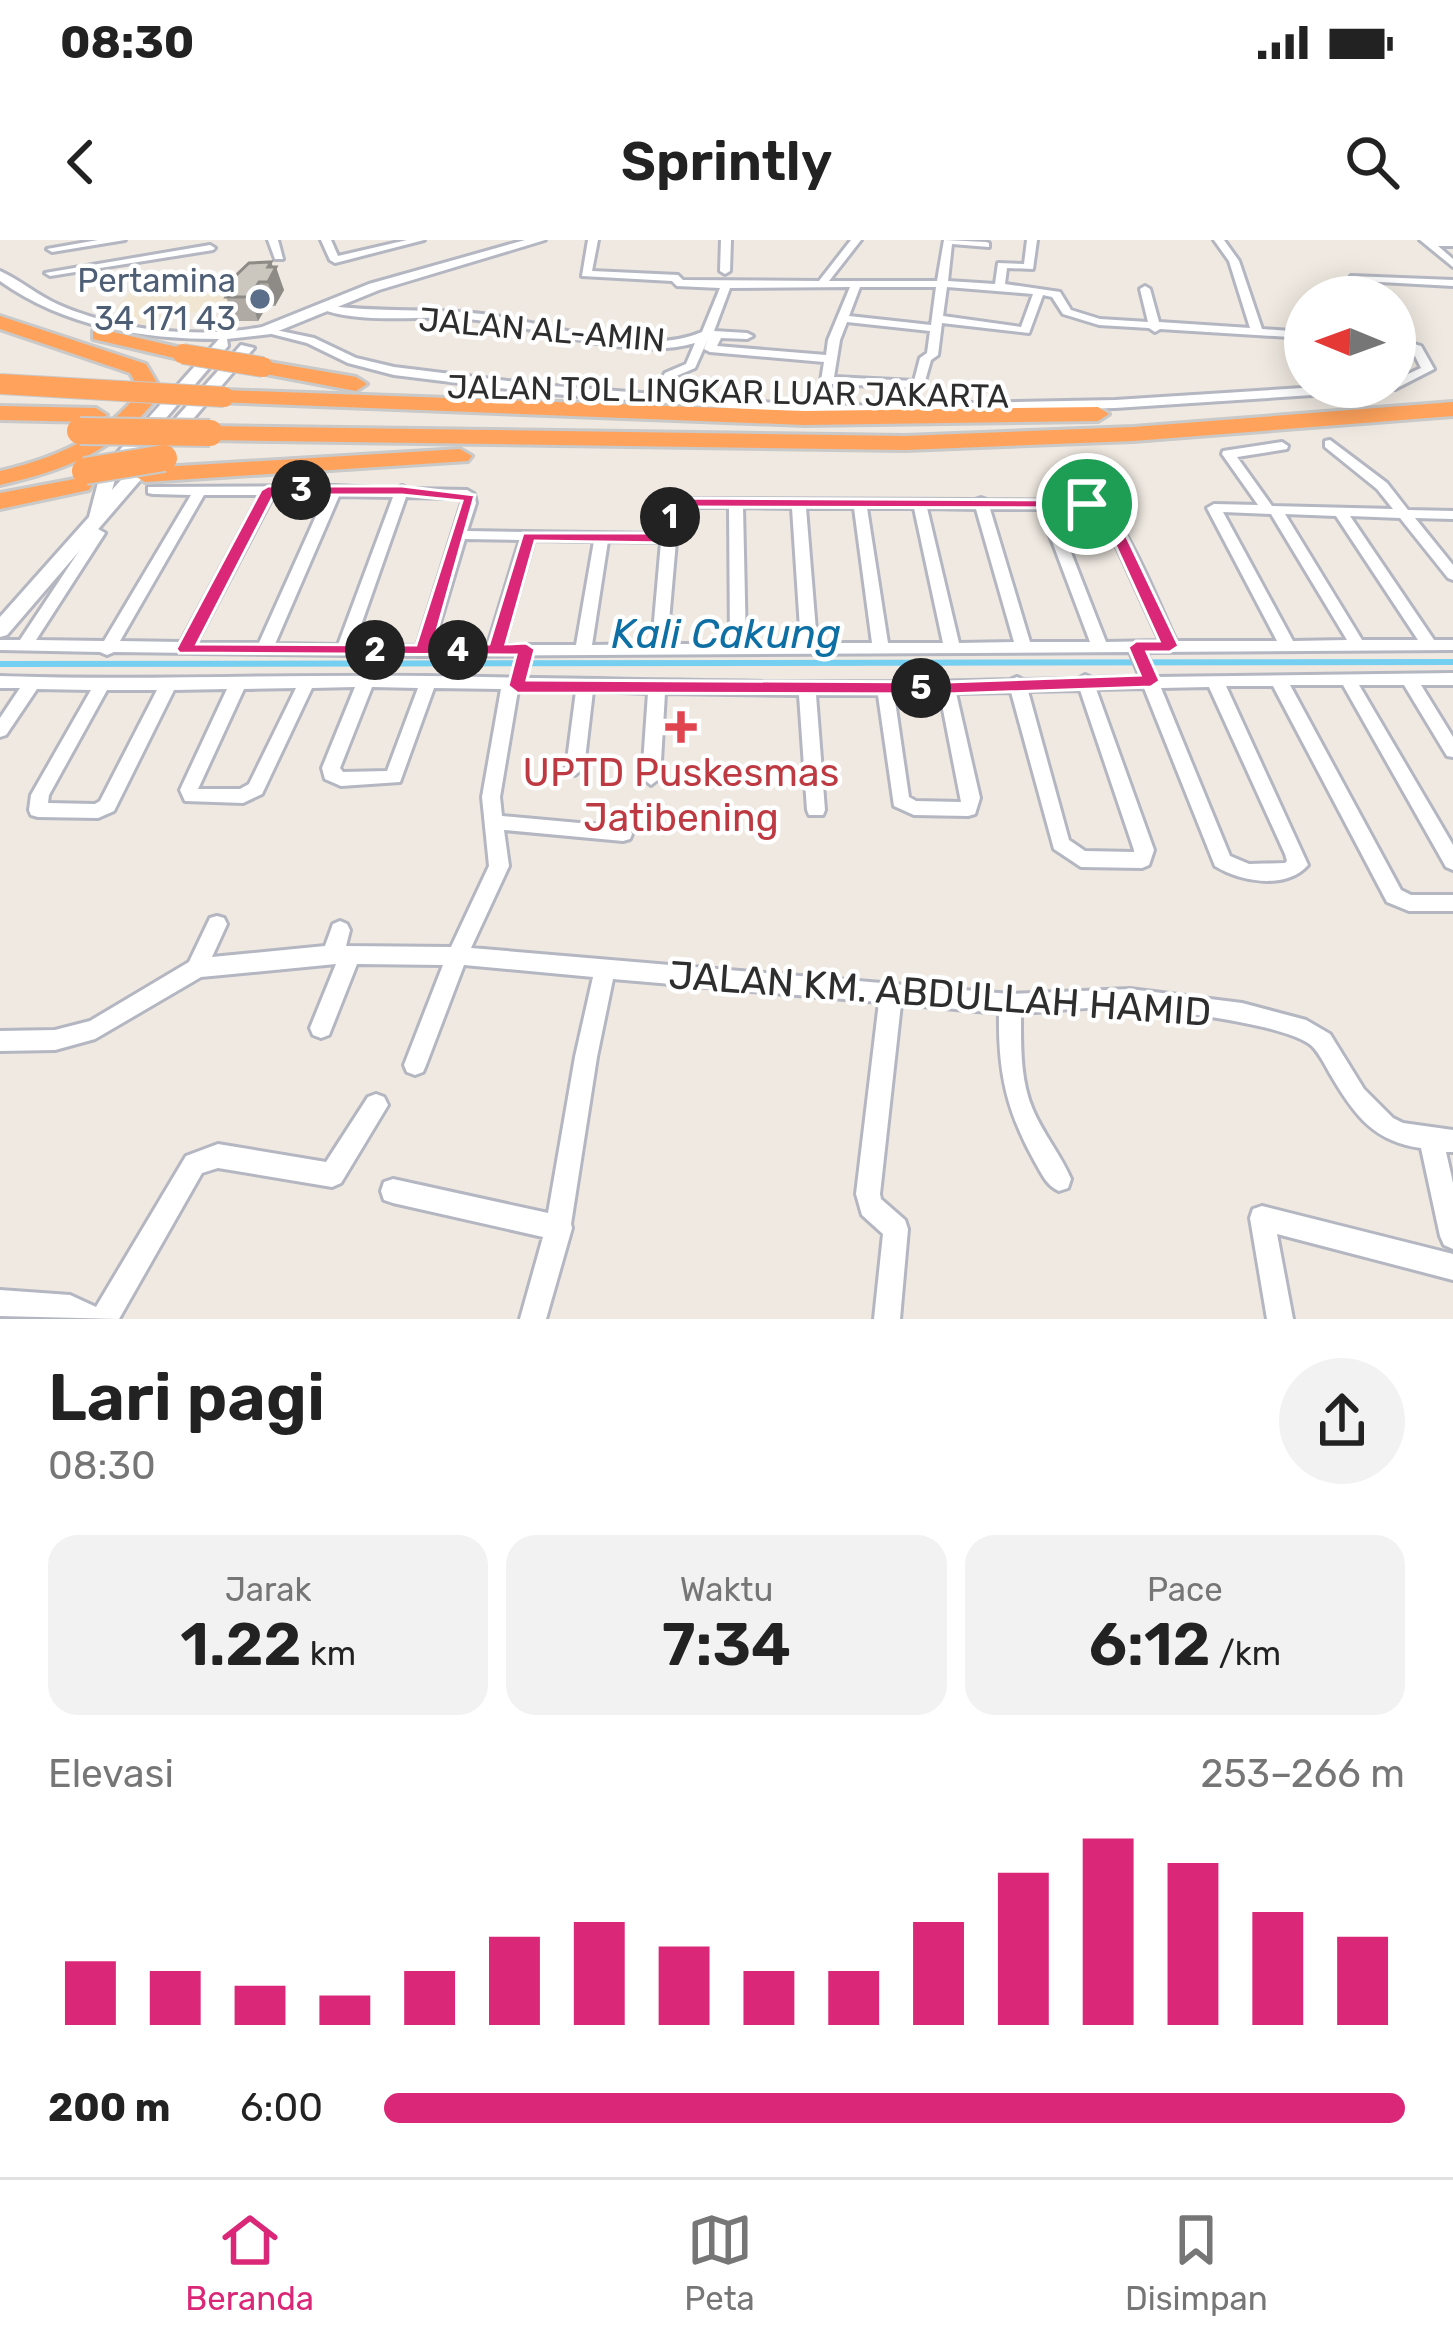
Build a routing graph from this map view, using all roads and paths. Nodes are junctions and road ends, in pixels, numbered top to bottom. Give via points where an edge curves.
1 (121, 240) edge
2 (273, 240) edge
3 (326, 240) edge
4 (419, 240) edge
5 (539, 240) edge
6 (593, 240) edge
7 (726, 240) edge
8 (856, 240) edge
9 (1032, 240) edge
10 (1219, 240) edge
11 (1427, 242) edge
12 (1453, 243) edge
13 (209, 244) edge
14 (503, 244) edge
15 (380, 245) edge
16 (986, 245) dead end
17 (52, 250) dead end
18 (279, 257) dead end
19 (1453, 264) edge
20 (214, 266) dead end
21 (725, 271) dead end
22 (50, 273) dead end
23 (0, 274) edge
24 (1416, 281) edge
25 (942, 283) junction
26 (1453, 283) edge
27 (822, 284) junction
28 (856, 284) junction
29 (726, 286) junction
30 (1000, 287) junction
31 (1145, 290) dead end
32 (1040, 292) junction
33 (0, 308) edge
34 (324, 308) junction
35 (842, 318) junction
36 (0, 322) edge
37 (938, 324) junction
38 (1155, 328) junction
39 (263, 332) junction
40 (1258, 333) junction
41 (1284, 334) edge
42 (231, 335) junction
43 (0, 336) edge
44 (705, 336) junction
45 (747, 336) dead end
46 (72, 348) junction
47 (1416, 348) edge
48 (830, 359) junction
49 (1416, 375) edge
50 (826, 380) junction
51 (0, 385) edge
52 (1284, 393) edge
53 (1453, 393) edge
54 (658, 399) junction
55 (1453, 409) edge
56 (822, 410) junction
57 (570, 412) junction
58 (0, 413) edge
59 (1246, 414) junction
60 (219, 416) junction
61 (88, 423) junction
62 (0, 430) edge
63 (785, 442) junction
64 (1330, 445) dead end
65 (1282, 446) dead end
66 (119, 459) junction
67 (152, 470) junction
68 (0, 478) edge
69 (83, 478) junction
70 (0, 488) edge
71 (200, 490) junction
72 (268, 490) junction
73 (334, 490) junction
74 (402, 490) junction
75 (0, 501) edge
76 (919, 502) junction
77 (981, 502) junction
78 (1045, 503) junction
79 (736, 504) junction
80 (860, 504) junction
81 (799, 505) junction
82 (1271, 508) junction
83 (1340, 512) junction
84 (1408, 515) junction
85 (1453, 515) edge
86 (98, 525) junction
87 (458, 535) junction
88 (528, 536) junction
89 (602, 537) junction
90 (668, 538) junction
91 (1452, 571) edge
92 (0, 630) edge
93 (0, 644) edge
94 (25, 645) junction
95 (1453, 645) edge
96 (1023, 646) junction
97 (1100, 646) junction
98 (1170, 646) junction
99 (1288, 646) junction
100 (1358, 646) junction
101 (1430, 646) junction
102 (809, 647) junction
103 (881, 647) junction
104 (738, 648) junction
105 (952, 648) junction
106 (185, 649) junction
107 (344, 649) junction
108 (583, 649) junction
109 (107, 650) junction
110 (265, 650) junction
111 (496, 650) junction
112 (659, 650) junction
113 (423, 651) junction
114 (1139, 651) junction
115 (520, 671) junction
116 (1151, 678) junction
117 (1347, 678) junction
118 (1409, 679) junction
119 (1453, 679) edge
120 (1214, 681) junction
121 (1279, 681) junction
122 (0, 682) edge
123 (428, 682) junction
124 (365, 683) junction
125 (1017, 683) junction
126 (32, 684) junction
127 (238, 684) junction
128 (306, 684) junction
129 (1087, 686) junction
130 (101, 687) junction
131 (166, 687) junction
132 (807, 687) junction
133 (585, 688) junction
134 (657, 688) junction
135 (885, 688) junction
136 (947, 688) junction
137 (0, 731) edge
138 (1453, 751) edge
139 (575, 768) dead end
140 (651, 778) dead end
141 (816, 810) dead end
142 (492, 822) junction
143 (623, 834) dead end
144 (1453, 862) edge
145 (1453, 903) edge
146 (218, 924) dead end
147 (340, 930) dead end
148 (342, 955) junction
149 (453, 956) junction
150 (196, 968) junction
151 (604, 970) junction
152 (891, 994) junction
153 (1010, 1004) junction
154 (321, 1028) dead end
155 (0, 1041) edge
156 (415, 1065) dead end
157 (376, 1105) dead end
158 (1442, 1140) edge
159 (1059, 1179) dead end
160 (393, 1191) dead end
161 (560, 1228) junction
162 (1453, 1236) edge
163 (1453, 1267) edge
164 (0, 1303) edge
165 (93, 1319) edge
166 (104, 1319) edge
167 (533, 1319) edge
168 (887, 1319) edge
169 (1280, 1319) edge

1 - 17 street
2 - 18 street
3 - 15 street via 335,260
4 - 15 street
5 - 14 street
6 - 29 street via 586,274
7 - 21 street
8 - 27 street
9 - 30 street via 1029,267 1002,265
10 - 40 street via 1235,260
11 - 12 street
11 - 19 street
13 - 20 street
13 - 22 street
14 - 34 street
16 - 25 street via 948,241
23 - 42 street via 67,316
24 - 26 street
25 - 28 street
25 - 30 street
25 - 37 street
27 - 28 street
27 - 29 street
28 - 35 street
29 - 44 street, JALAN AL-AMIN
30 - 32 street
31 - 38 street
32 - 37 street via 1025,332
32 - 38 street via 1056,294 1080,318
33 - 57 highway, bridge via 182,354
34 - 39 street
34 - 44 street, JALAN AL-AMIN via 480,316 626,342
35 - 37 street
35 - 48 street
36 - 46 highway
37 - 50 street via 919,385
38 - 40 street
39 - 42 street
39 - 54 street via 394,371
39 - 67 street
40 - 41 street
42 - 66 street
43 - 46 highway
44 - 45 street
44 - 48 street via 716,338 710,350
44 - 54 street via 691,366 669,375
46 - 68 highway via 138,369 148,396 91,448
47 - 49 street via 1428,369
48 - 50 street
50 - 56 street
51 - 60 highway, bridge
52 - 56 street
53 - 59 highway, JALAN TOL LINGKAR LUAR JAKARTA
54 - 56 street
55 - 63 highway, JALAN TOL LINGKAR LUAR JAKARTA via 1057,438
57 - 59 highway
57 - 60 highway
58 - 61 highway, JALAN TOL LINGKAR LUAR JAKARTA
59 - 60 highway, JALAN TOL LINGKAR LUAR JAKARTA via 820,432
60 - 61 highway, JALAN TOL LINGKAR LUAR JAKARTA, bridge
60 - 63 highway, JALAN TOL LINGKAR LUAR JAKARTA
61 - 62 highway, JALAN TOL LINGKAR LUAR JAKARTA
63 - 67 highway
64 - 84 street
65 - 82 street via 1228,454
66 - 67 street
66 - 86 street via 107,475
67 - 69 highway
67 - 71 street
67 - 86 street
69 - 70 highway
69 - 75 highway
71 - 72 street
71 - 109 street
72 - 73 street
72 - 106 street
73 - 74 street
73 - 110 street
74 - 87 street via 467,494
74 - 107 street
76 - 77 street
76 - 80 street
76 - 105 street
77 - 78 street
77 - 96 street
78 - 97 street
78 - 98 street via 1087,504 1108,514
79 - 81 street
79 - 90 street via 671,504
79 - 104 street
80 - 81 street
80 - 103 street
81 - 102 street
82 - 83 street
82 - 99 street via 1216,507
82 - 100 street
83 - 84 street
83 - 101 street
84 - 85 street
84 - 91 street
86 - 92 street
86 - 94 street
87 - 88 street
87 - 113 street
88 - 89 street
88 - 111 street
89 - 90 street
89 - 108 street
90 - 112 street
93 - 94 street
94 - 109 street
95 - 101 street
96 - 97 street
96 - 105 street
97 - 114 street
98 - 99 street
98 - 114 street
99 - 100 street
100 - 101 street
102 - 103 street
102 - 104 street
103 - 105 street
104 - 112 street
106 - 109 street
106 - 110 street
107 - 110 street
107 - 113 street
108 - 112 street
108 - 115 street
111 - 113 street
111 - 115 street
114 - 116 street
115 - 123 street
115 - 133 street
115 - 142 street
116 - 120 street
116 - 120 street via 1222,861 1239,872 1289,872 1298,866
116 - 129 street
117 - 118 street
117 - 121 street
117 - 144 street
118 - 119 street
118 - 138 street
120 - 121 street
121 - 145 street via 1399,900
122 - 126 street
123 - 124 street
123 - 124 street via 394,777 341,779 331,767
124 - 128 street
125 - 129 street
125 - 129 street via 1061,844 1082,859 1145,857
125 - 136 street
126 - 130 street
126 - 137 street
127 - 128 street
127 - 128 street via 191,796 256,789
127 - 131 street
130 - 131 street
130 - 131 street via 36,807 98,811 111,800
132 - 134 street
132 - 135 street
132 - 141 street
133 - 134 street
133 - 139 street
134 - 140 street
135 - 136 street
135 - 136 street via 900,801 914,808 972,806
142 - 143 street
142 - 149 street via 500,866
146 - 150 street
147 - 148 street
148 - 149 street, JALAN KM. ABDULLAH HAMID
148 - 150 street, JALAN KM. ABDULLAH HAMID
148 - 154 street
149 - 151 street, JALAN KM. ABDULLAH HAMID
149 - 156 street
150 - 155 street via 95,1029
151 - 152 street, JALAN KM. ABDULLAH HAMID
151 - 161 street
152 - 153 street, JALAN KM. ABDULLAH HAMID
152 - 168 street via 868,1194 896,1229
153 - 158 street, JALAN KM. ABDULLAH HAMID via 1130,998 1286,1022 1322,1042 1368,1113 1400,1134
153 - 159 street via 1015,1103
157 - 166 street via 332,1174 218,1156 194,1164
158 - 162 street
160 - 161 street
161 - 167 street
163 - 169 street via 1262,1218
164 - 165 street via 70,1308

